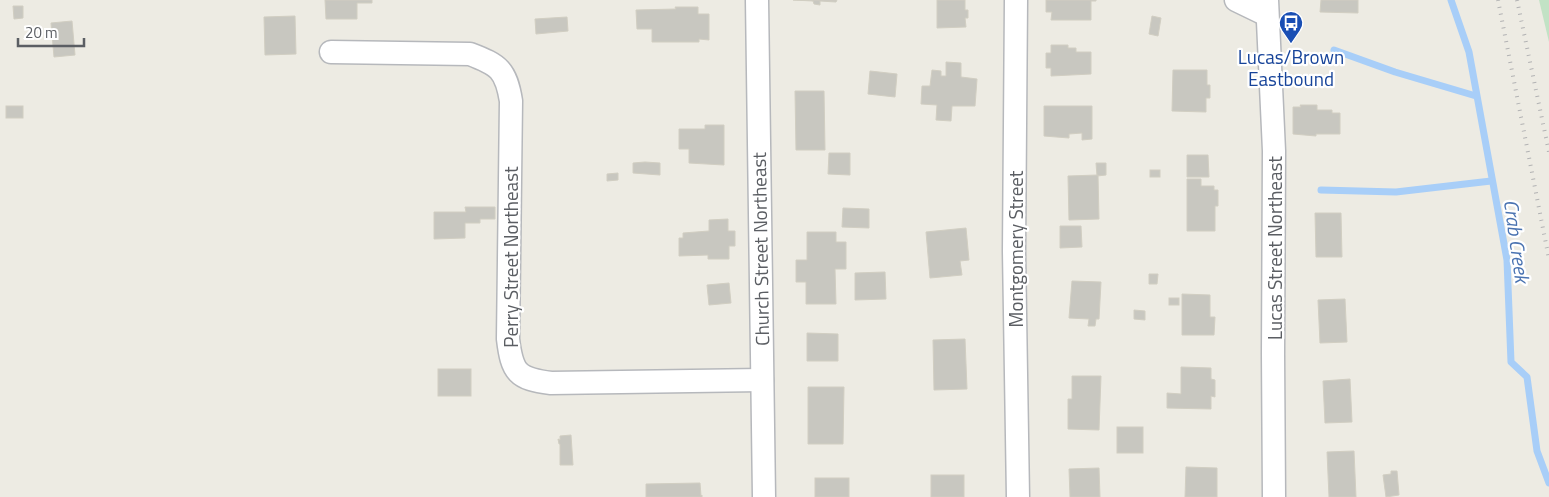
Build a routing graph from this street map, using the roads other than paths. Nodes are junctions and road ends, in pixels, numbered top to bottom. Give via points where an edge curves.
1 (756, 0) edge
2 (1016, 0) edge
3 (1236, 0) edge
4 (1267, 8) edge
5 (331, 52) dead end
6 (762, 380) junction
7 (764, 497) edge
8 (1018, 497) edge
9 (1274, 497) edge

1 - 6 street, Church Street Northeast
2 - 8 street, Montgomery Street via 1014,251
3 - 4 street
4 - 9 street, Lucas Street Northeast via 1274,151
5 - 6 street, Perry Street Northeast via 470,54 488,60 508,83 512,101 508,339 510,358 517,372 531,381 551,384
6 - 7 street, Church Street Northeast

